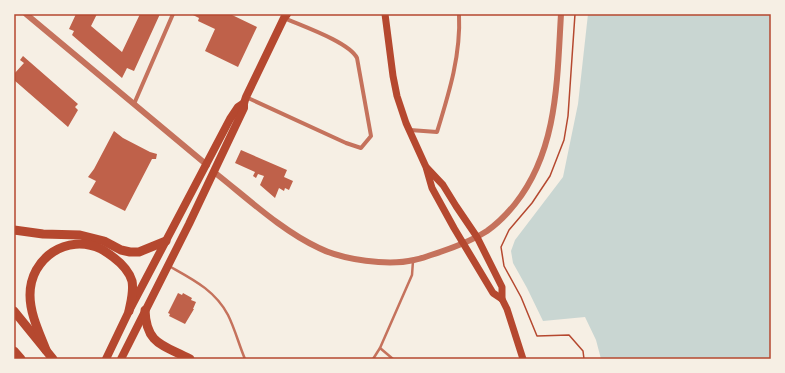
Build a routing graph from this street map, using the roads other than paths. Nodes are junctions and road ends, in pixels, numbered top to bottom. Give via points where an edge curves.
1 (26, 14) edge
2 (173, 14) edge
3 (385, 14) edge
4 (459, 14) edge
5 (560, 14) edge
6 (285, 15) edge
7 (245, 100) junction
8 (134, 104) junction
9 (409, 130) junction
10 (207, 166) junction
11 (426, 166) junction
12 (214, 172) junction
13 (14, 230) edge
14 (476, 237) junction
15 (166, 241) junction
16 (463, 243) junction
17 (413, 260) junction
18 (168, 266) junction
19 (502, 299) junction
20 (145, 310) junction
21 (14, 311) edge
22 (129, 311) junction
23 (380, 348) junction
24 (46, 350) junction
25 (14, 351) edge
26 (20, 359) edge
27 (53, 359) edge
28 (106, 359) edge
29 (121, 359) edge
30 (190, 359) edge
31 (245, 359) edge
32 (373, 359) edge
33 (393, 359) edge
34 (523, 359) edge

1 - 8 street
2 - 8 street
3 - 9 main road via 397,96
4 - 9 street via 457,58 437,132
5 - 14 street via 553,108 543,153 534,175 511,209 493,227
6 - 7 highway
6 - 7 street via 342,44 355,54 371,136 361,148
7 - 10 highway via 230,120
7 - 12 highway via 244,108
8 - 10 street
9 - 11 main road
10 - 12 street
10 - 15 highway
11 - 14 main road via 443,184
11 - 16 main road via 432,188
12 - 17 street via 296,236 320,249 369,261
12 - 18 highway
13 - 15 highway via 80,235 104,241 130,252 139,252
14 - 16 street
14 - 19 main road via 502,287
15 - 22 highway
16 - 17 street
16 - 19 main road via 493,293
17 - 23 lane via 412,275
18 - 20 highway
18 - 31 lane via 194,280 214,296 228,315
19 - 34 main road
20 - 29 highway
20 - 30 highway via 147,330 155,341
21 - 24 highway
22 - 24 highway via 133,292 131,279 117,260 100,248 90,246 70,245 53,252 44,258 33,274 30,294 32,313
22 - 28 highway
23 - 32 lane
23 - 33 lane
24 - 27 highway
25 - 26 highway

